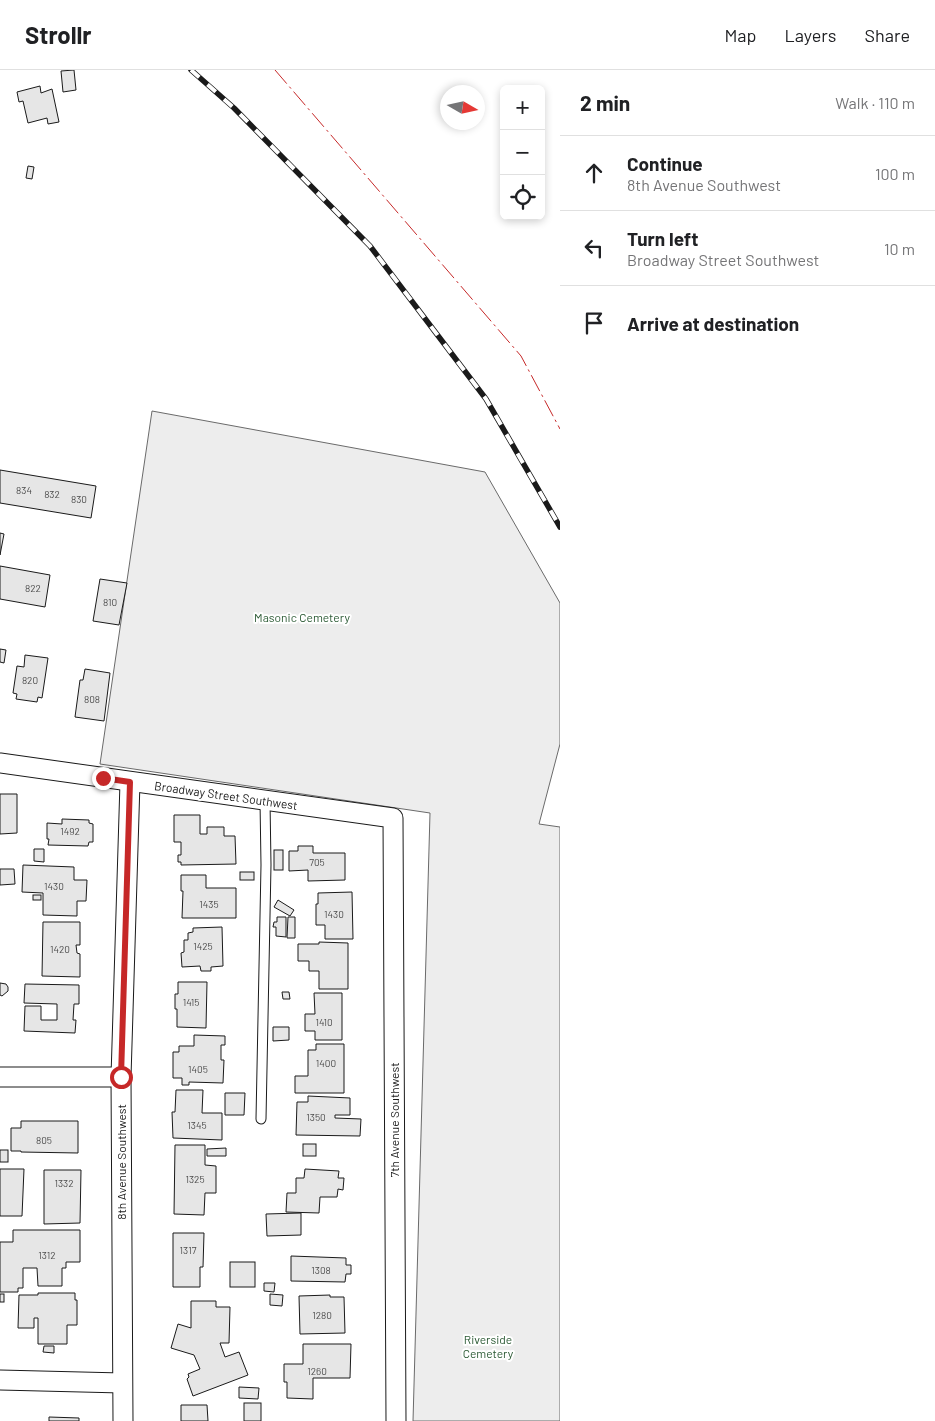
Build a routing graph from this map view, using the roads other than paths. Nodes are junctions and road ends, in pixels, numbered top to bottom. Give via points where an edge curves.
1 (0, 763) edge
2 (130, 782) junction
3 (265, 801) junction
4 (393, 818) joint
5 (0, 1077) edge
6 (121, 1077) junction
7 (261, 1119) dead end
8 (0, 1380) edge
9 (122, 1383) junction
10 (122, 1421) edge
11 (396, 1421) edge

1 - 2 street, Broadway Street Southwest
2 - 3 street, Broadway Street Southwest
2 - 6 street, 8th Avenue Southwest
3 - 4 street, Broadway Street Southwest
3 - 7 lane
4 - 11 street, 7th Avenue Southwest
5 - 6 street
6 - 9 street, 8th Avenue Southwest
8 - 9 street
9 - 10 street, 8th Avenue Southwest

